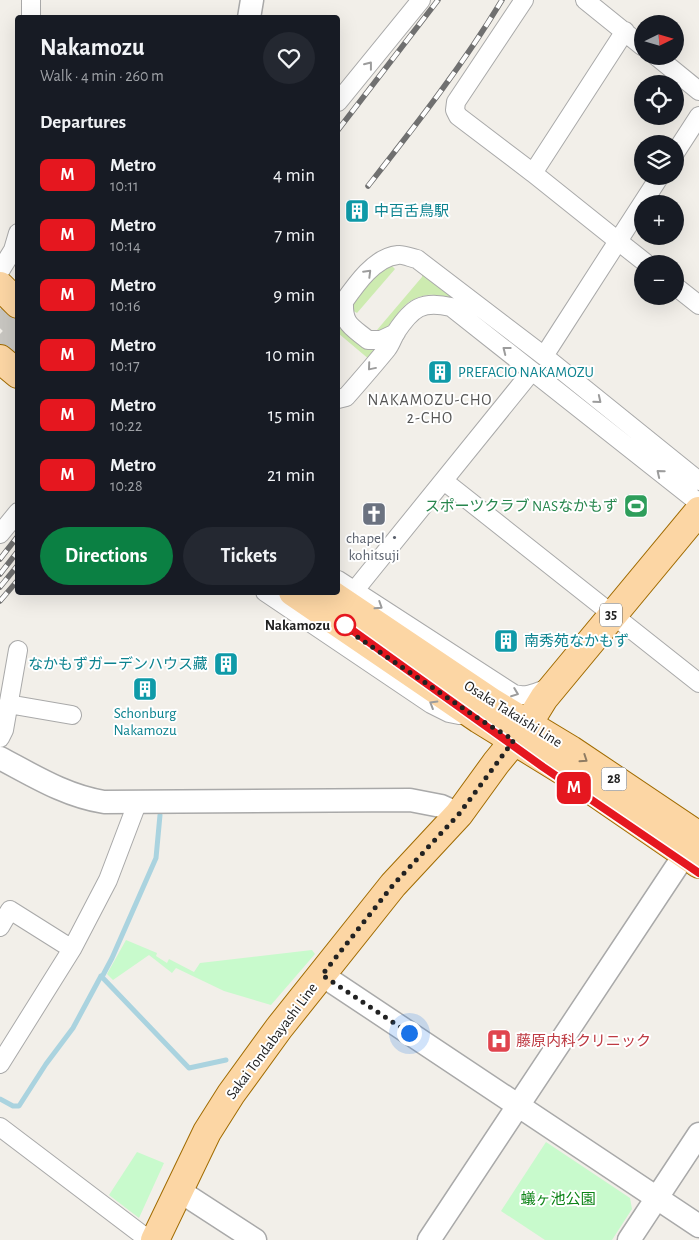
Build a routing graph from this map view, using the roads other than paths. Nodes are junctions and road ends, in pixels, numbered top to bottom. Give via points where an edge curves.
1 (31, 0) edge
2 (252, 0) edge
3 (420, 0) edge
4 (524, 0) edge
5 (585, 0) edge
6 (31, 15) edge
7 (250, 15) edge
8 (625, 31) junction
9 (634, 39) edge
10 (667, 65) edge
11 (699, 91) edge
12 (340, 100) edge
13 (699, 116) edge
14 (684, 139) edge
15 (533, 173) junction
16 (654, 185) edge
17 (618, 241) junction
18 (15, 243) edge
19 (636, 255) edge
20 (0, 271) edge
21 (0, 286) edge
22 (684, 293) edge
23 (15, 301) edge
24 (699, 305) edge
25 (341, 306) edge
26 (396, 333) junction
27 (544, 356) junction
28 (0, 360) edge
29 (532, 371) junction
30 (15, 372) edge
31 (340, 398) edge
32 (444, 481) junction
33 (699, 481) edge
34 (699, 502) edge
35 (699, 510) edge
36 (15, 516) edge
37 (0, 534) edge
38 (340, 581) edge
39 (354, 590) junction
40 (268, 595) edge
41 (296, 595) edge
42 (332, 595) edge
43 (612, 614) junction
44 (18, 650) dead end
45 (699, 683) edge
46 (554, 686) junction
47 (8, 704) junction
48 (72, 714) dead end
49 (479, 719) junction
50 (521, 732) junction
51 (0, 738) edge
52 (0, 758) edge
53 (138, 801) junction
54 (459, 814) junction
55 (694, 851) edge
56 (0, 927) edge
57 (72, 949) junction
58 (322, 975) junction
59 (0, 1064) edge
60 (518, 1105) junction
61 (0, 1127) edge
62 (699, 1134) edge
63 (178, 1190) junction
64 (657, 1198) junction
65 (699, 1226) edge
66 (154, 1240) edge
67 (255, 1240) edge
68 (428, 1240) edge
69 (629, 1240) edge

1 - 6 street
2 - 7 street
12 -> 3 street
4 - 15 street via 456,102 455,110 458,116
5 - 8 street
8 - 9 street
8 - 15 street
10 - 11 street
13 - 14 street
15 - 17 street
16 - 17 street
17 - 19 street
17 - 27 street
18 - 20 street
21 - 23 main road
22 - 24 street
25 - 26 street via 348,324 368,340 381,340
25 -> 27 street via 367,273 382,260 398,255 417,259
29 -> 26 street via 451,307 436,303 422,305 410,313
26 -> 31 street via 346,397
27 -> 33 street
28 - 30 main road
29 - 32 street
34 -> 29 street
32 - 39 street
32 - 43 street
35 - 43 main road, Sakai Tondabayashi Line / 35
36 - 37 street
38 - 39 street
39 -> 46 street via 514,694 530,695
49 -> 40 street via 449,713 431,704
41 - 49 main road, Osaka Takaishi Line / 28
42 - 50 main road, Osaka Takaishi Line / 28
43 - 45 street
43 - 46 main road, Sakai Tondabayashi Line / 35
44 - 47 street
46 - 50 main road, Sakai Tondabayashi Line / 35
47 - 48 street
47 - 51 street
49 - 50 main road, Osaka Takaishi Line / 28
50 - 54 main road, Sakai Tondabayashi Line / 35
50 - 55 main road, Osaka Takaishi Line / 28
52 - 53 street via 61,790 90,800
53 - 54 street via 410,800
53 - 57 street via 108,880
54 - 58 main road, Sakai Tondabayashi Line / 35 via 393,885
55 - 60 street
56 - 57 street via 10,910
57 - 59 street
58 - 60 street
58 - 63 main road, Sakai Tondabayashi Line / 35 via 231,1094 207,1132
60 - 64 street
60 - 68 street
61 - 66 street via 141,1234
62 - 64 street
63 - 66 main road, Sakai Tondabayashi Line / 35
63 - 67 street
64 - 65 street
64 - 69 street

